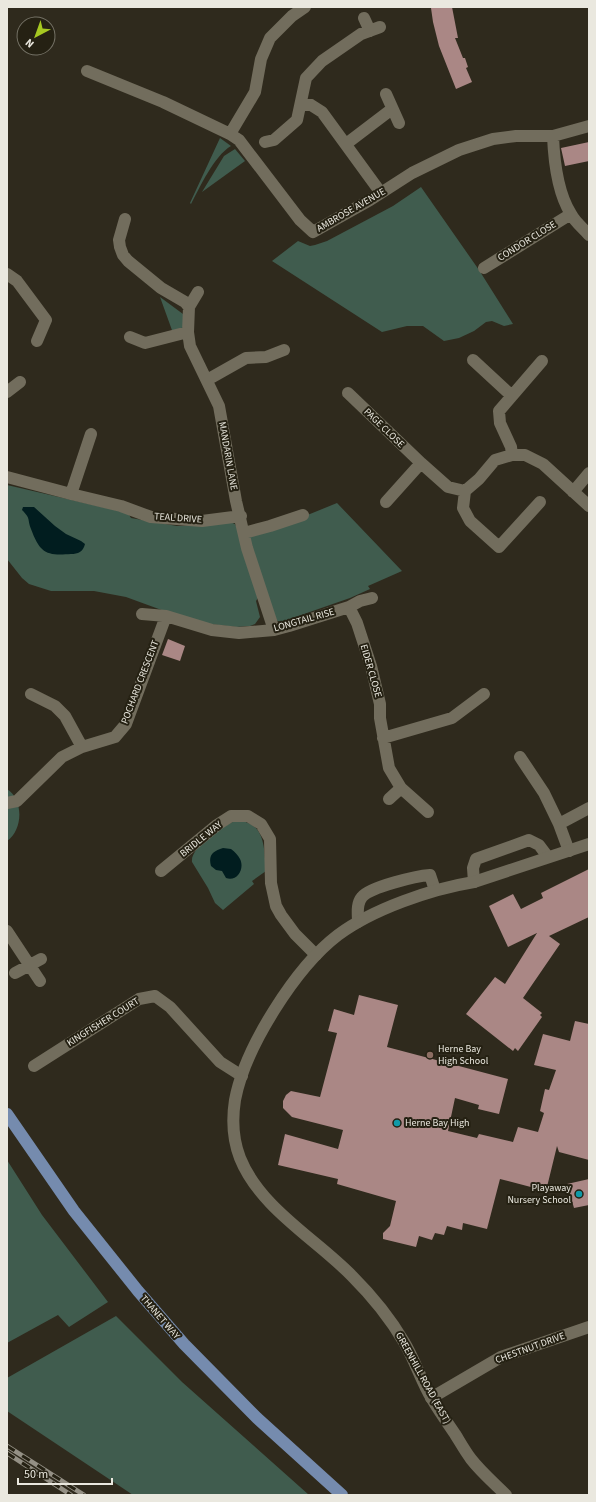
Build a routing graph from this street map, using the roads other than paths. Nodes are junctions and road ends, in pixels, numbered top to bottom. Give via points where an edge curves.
1 (305, 7) edge
2 (364, 18) dead end
3 (87, 71) dead end
4 (386, 94) dead end
5 (301, 103) junction
6 (392, 108) junction
7 (398, 124) dead end
8 (589, 126) edge
9 (230, 134) junction
10 (553, 136) junction
11 (265, 142) dead end
12 (346, 144) junction
13 (381, 193) junction
14 (571, 214) junction
15 (125, 219) dead end
16 (589, 235) edge
17 (484, 268) dead end
18 (7, 274) edge
19 (198, 292) dead end
20 (189, 307) junction
21 (188, 332) junction
22 (130, 337) dead end
23 (37, 341) dead end
24 (284, 350) dead end
25 (474, 360) dead end
26 (542, 362) dead end
27 (207, 380) junction
28 (20, 382) dead end
29 (7, 392) edge
30 (348, 393) dead end
31 (512, 396) junction
32 (91, 434) dead end
33 (512, 455) junction
34 (421, 463) junction
35 (589, 473) edge
36 (7, 477) edge
37 (465, 491) junction
38 (573, 492) junction
39 (71, 494) junction
40 (386, 502) dead end
41 (540, 502) dead end
42 (589, 506) edge
43 (303, 515) dead end
44 (241, 516) junction
45 (244, 533) junction
46 (372, 598) dead end
47 (349, 607) junction
48 (142, 614) dead end
49 (166, 616) junction
50 (274, 630) junction
51 (31, 694) dead end
52 (484, 694) dead end
53 (383, 738) junction
54 (82, 746) junction
55 (520, 757) dead end
56 (401, 788) junction
57 (389, 800) dead end
58 (7, 803) edge
59 (589, 808) edge
60 (428, 812) dead end
61 (559, 824) junction
62 (589, 844) edge
63 (569, 851) junction
64 (548, 857) junction
65 (161, 871) dead end
66 (474, 882) junction
67 (435, 890) junction
68 (358, 922) junction
69 (7, 931) edge
70 (316, 955) junction
71 (41, 959) dead end
72 (29, 965) junction
73 (15, 973) dead end
74 (40, 982) dead end
75 (34, 1066) dead end
76 (242, 1076) junction
77 (7, 1114) edge
78 (589, 1327) edge
79 (431, 1398) junction
80 (342, 1495) edge
81 (506, 1495) edge

1 - 9 street via 270,38 261,59 255,92
2 - 5 street via 375,29 361,34 322,61 306,78
3 - 9 street, AMBROSE AVENUE via 163,102
4 - 6 street
5 - 11 street via 297,120 274,140
5 - 12 street via 322,112
6 - 7 street
6 - 12 street
8 - 10 street, AMBROSE AVENUE
9 - 13 street, AMBROSE AVENUE via 239,140 300,220 313,232
10 - 13 street, AMBROSE AVENUE via 493,139 459,150 412,173
10 - 14 street via 562,196
12 - 13 street
14 - 16 street
14 - 17 street, CONDOR CLOSE
15 - 20 street via 119,240 123,255 161,288
18 - 23 street via 17,281 46,320
19 - 20 street, MANDARIN LANE
20 - 21 street, MANDARIN LANE
21 - 22 street via 145,343
21 - 27 street, MANDARIN LANE via 190,346
24 - 27 street via 266,357 246,358
25 - 31 street
26 - 31 street
27 - 44 street, MANDARIN LANE via 219,406
28 - 29 street
30 - 34 street, PAGE CLOSE
31 - 33 street via 499,411 500,423
32 - 39 street
33 - 37 street via 495,460
33 - 38 street via 525,455 543,464
34 - 37 street, PAGE CLOSE via 448,487
34 - 40 street
35 - 38 street
36 - 39 street, TEAL DRIVE
37 - 41 street via 463,508 470,521 499,547
38 - 42 street
39 - 44 street, TEAL DRIVE via 121,506 151,517 202,521
43 - 45 street
44 - 45 street, MANDARIN LANE
45 - 50 street, MANDARIN LANE
46 - 47 street, LONGTAIL RISE
47 - 50 street, LONGTAIL RISE
47 - 53 street, EIDER CLOSE via 357,624 380,704
48 - 49 street, LONGTAIL RISE
49 - 50 street, LONGTAIL RISE via 212,630 239,633
49 - 54 street, POCHARD CRESCENT via 126,724 115,737
51 - 54 street via 55,706 65,716
52 - 53 street via 452,718
53 - 56 street, EIDER CLOSE via 389,768
54 - 58 street, POCHARD CRESCENT via 62,757 17,801
55 - 61 street via 544,793
56 - 57 street
56 - 60 street, EIDER CLOSE
59 - 61 street
61 - 63 street
62 - 63 street, GREENHILL ROAD (EAST)
63 - 64 street, GREENHILL ROAD (EAST)
64 - 66 street, GREENHILL ROAD (EAST)
64 - 66 street via 538,845 529,840 476,859 473,868
65 - 70 street, BRIDLE WAY via 231,816 248,816 261,824 270,839 271,883 276,906 295,934
66 - 67 street, GREENHILL ROAD (EAST)
67 - 68 street, GREENHILL ROAD (EAST)
67 - 68 street via 430,875 414,877 373,890 362,897 358,908
68 - 70 street, GREENHILL ROAD (EAST)
69 - 72 street
70 - 76 street, GREENHILL ROAD (EAST) via 284,996 251,1053
71 - 72 street
72 - 73 street
72 - 74 street
75 - 76 street, KINGFISHER COURT via 139,999 155,996 170,1007 220,1062
76 - 79 street, GREENHILL ROAD (EAST) via 235,1100 234,1128 240,1158 251,1178 269,1201 353,1276 381,1309 404,1342
77 - 80 main road, THANET WAY via 74,1211 184,1344 257,1418
78 - 79 street, CHESTNUT DRIVE via 501,1357
79 - 81 street, GREENHILL ROAD (EAST) via 471,1459

